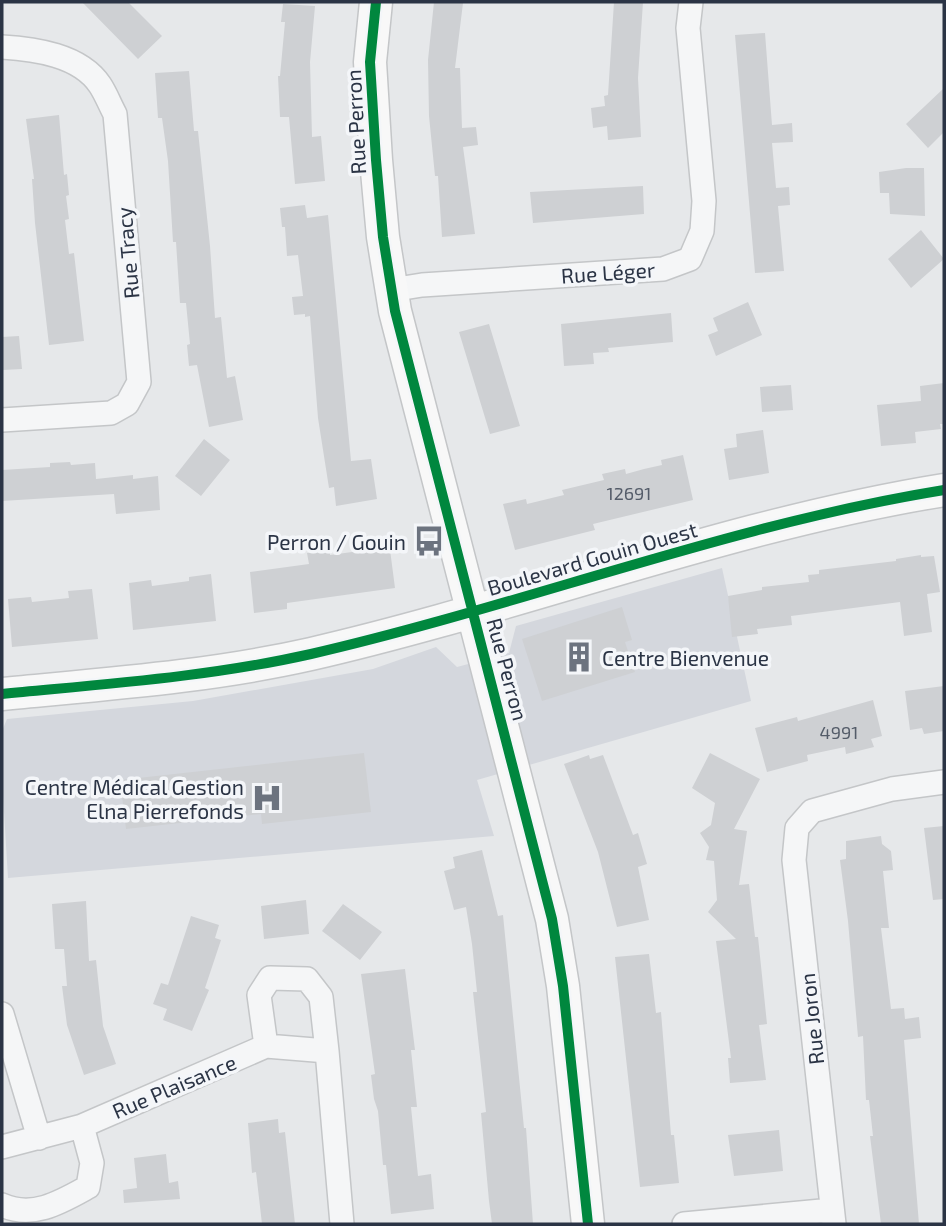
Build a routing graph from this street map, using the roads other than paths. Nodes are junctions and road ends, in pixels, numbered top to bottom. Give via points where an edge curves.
1 (376, 2) edge
2 (691, 2) edge
3 (2, 47) edge
4 (391, 290) junction
5 (2, 420) edge
6 (944, 490) edge
7 (472, 612) junction
8 (2, 694) edge
9 (944, 782) edge
10 (2, 1014) edge
11 (266, 1046) junction
12 (327, 1051) junction
13 (82, 1126) junction
14 (39, 1138) junction
15 (2, 1147) edge
16 (2, 1205) edge
17 (833, 1217) edge
18 (342, 1224) edge
19 (588, 1224) edge
20 (684, 1224) edge

1 - 4 street, Rue Perron via 371,76 380,211
2 - 4 street, Rue Léger via 688,28 704,201 702,231 690,259 663,269
3 - 5 street, Rue Tracy via 70,59 99,83 115,114 139,382 127,404 111,413
4 - 7 street, Rue Perron
6 - 7 street, Boulevard Gouin Ouest via 774,526
7 - 8 street, Boulevard Gouin Ouest via 246,667
7 - 19 street, Rue Perron via 554,929
9 - 17 street, Rue Joron via 892,789 812,811 797,828 794,860
10 - 14 street
11 - 12 street, Rue Plaisance
11 - 12 street via 259,995 270,978 307,979 321,997
11 - 13 street, Rue Plaisance
12 - 18 street
13 - 14 street, Rue Plaisance
13 - 16 street via 92,1163 88,1187 50,1208 15,1211
14 - 15 street, Rue Plaisance
17 - 20 street, Rue Joron

